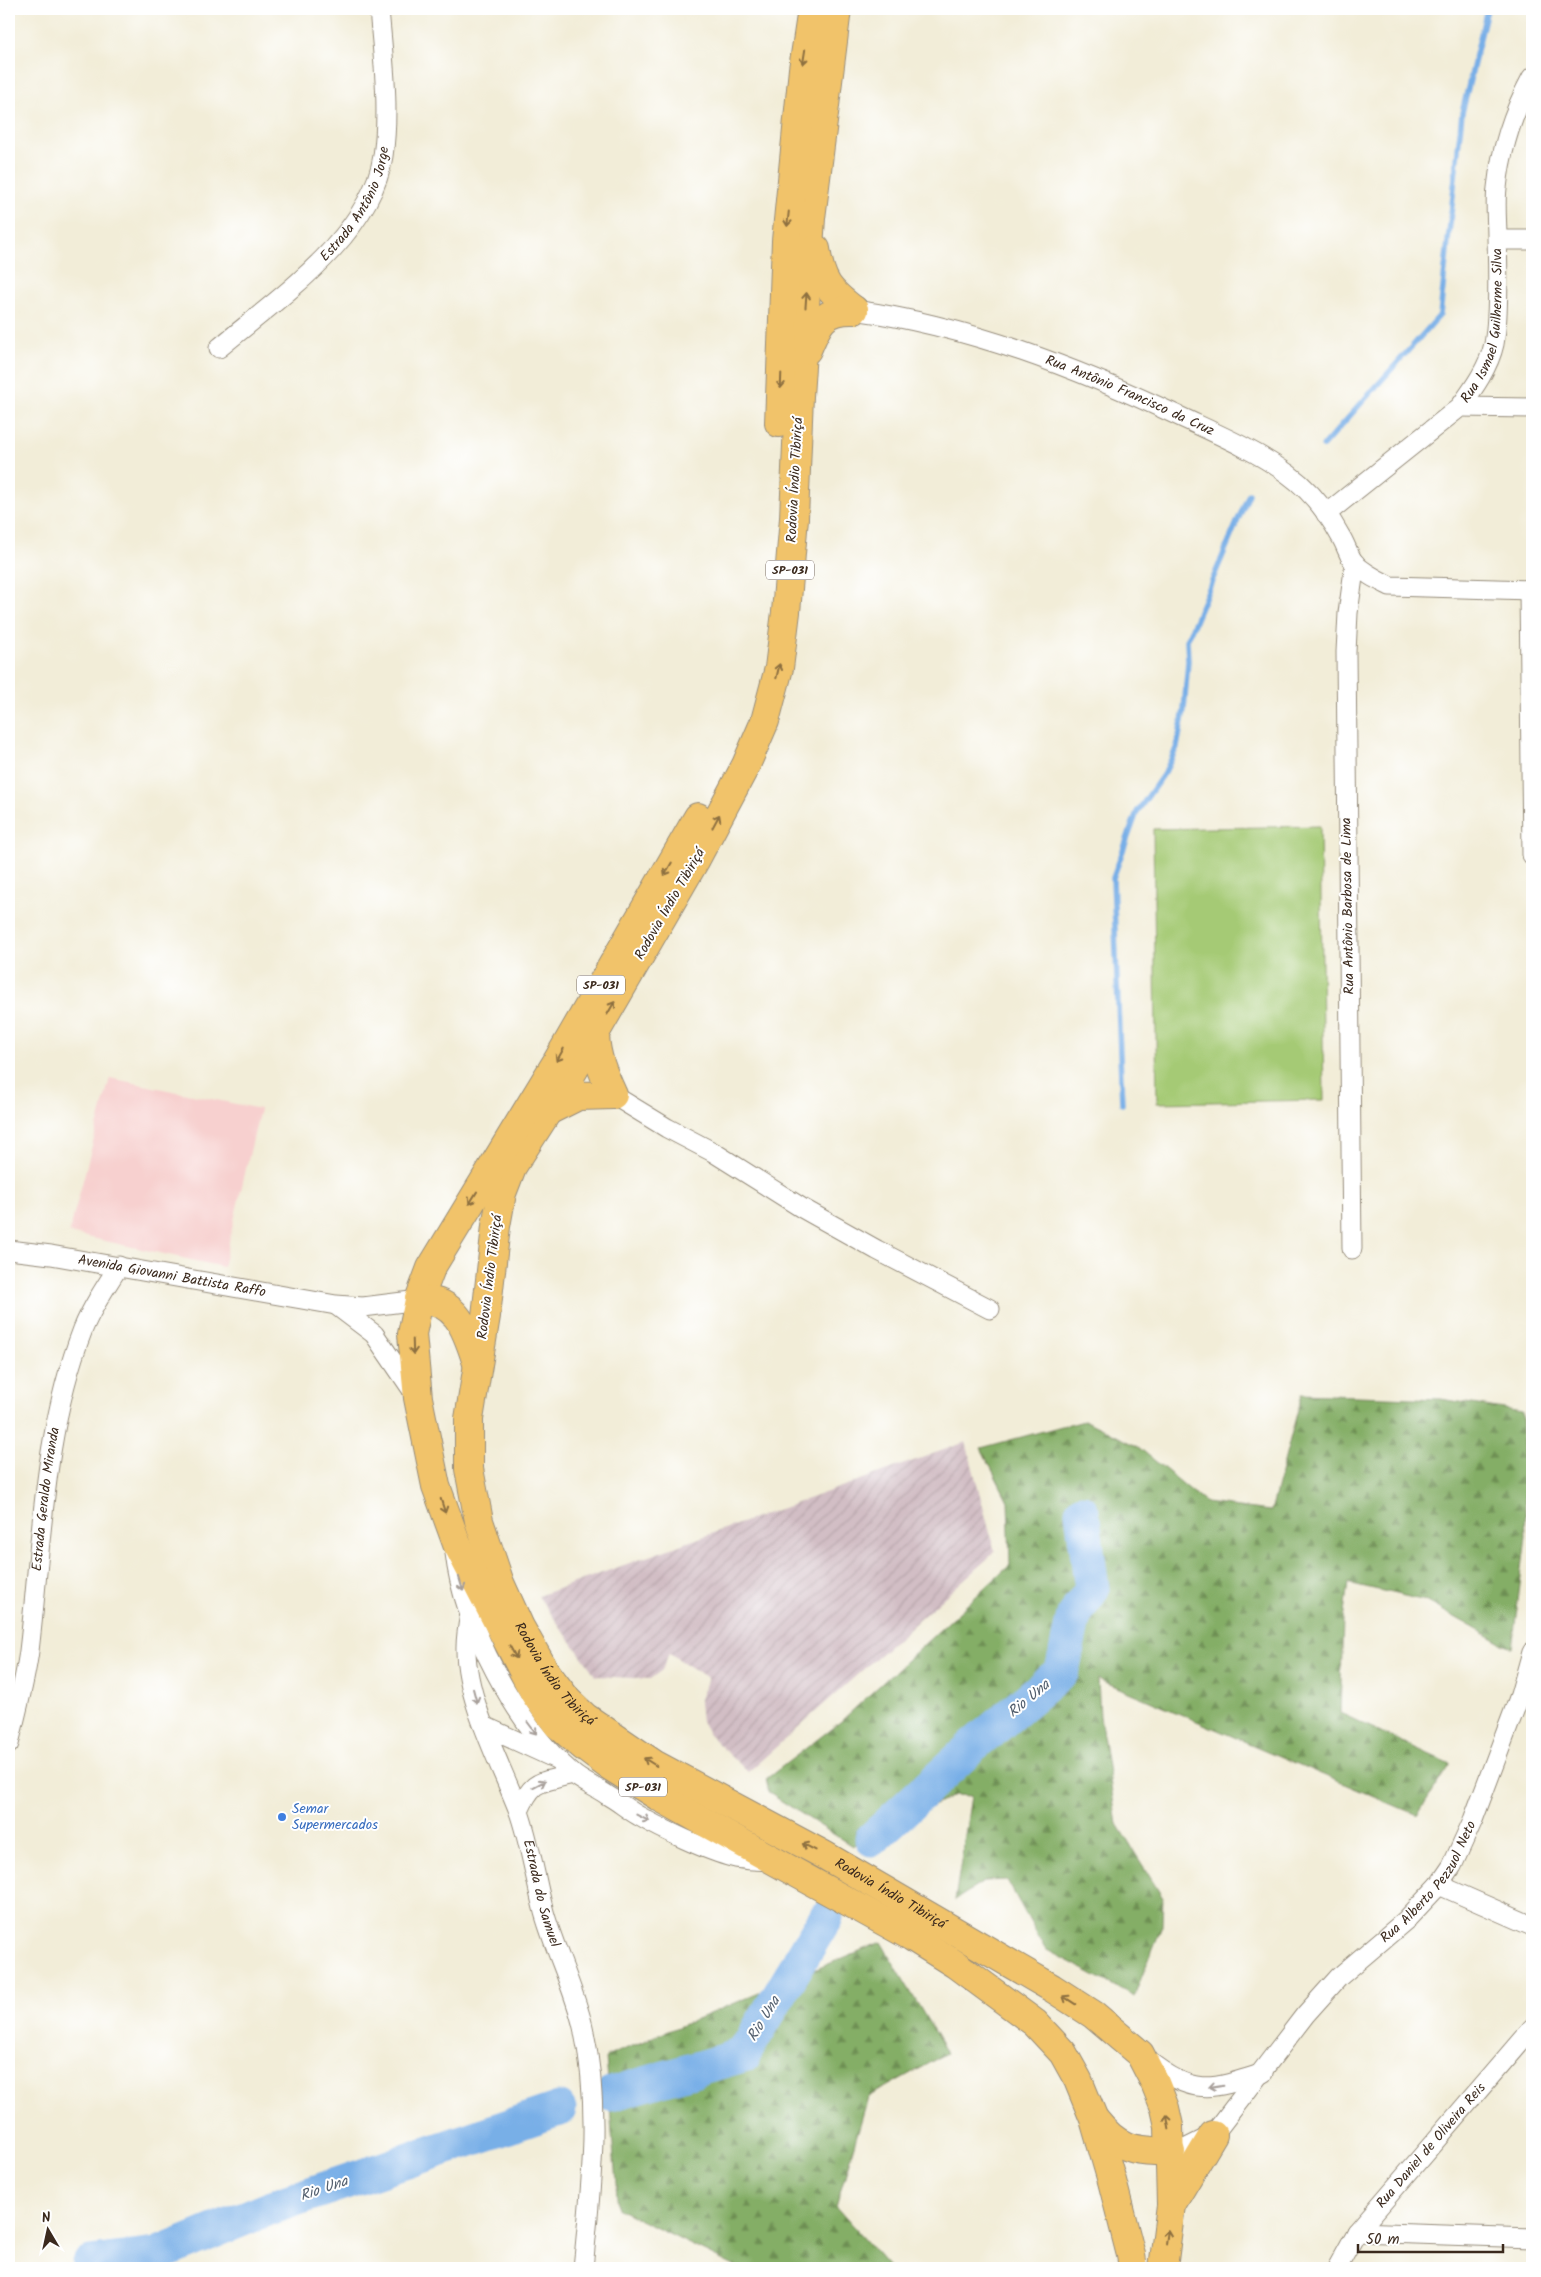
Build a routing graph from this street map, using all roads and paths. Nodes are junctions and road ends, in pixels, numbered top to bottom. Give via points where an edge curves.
1 (379, 9) edge
2 (812, 9) edge
3 (837, 9) edge
4 (1532, 77) edge
5 (811, 218) junction
6 (1498, 240) junction
7 (1532, 240) edge
8 (854, 310) junction
9 (219, 348) dead end
10 (799, 396) junction
11 (1460, 407) junction
12 (1532, 408) edge
13 (1326, 514) junction
14 (1355, 564) junction
15 (1531, 590) edge
16 (1532, 768) edge
17 (1532, 855) edge
18 (595, 1035) junction
19 (614, 1095) junction
20 (547, 1112) junction
21 (1352, 1249) dead end
22 (9, 1250) edge
23 (119, 1266) junction
24 (419, 1300) junction
25 (336, 1305) junction
26 (990, 1308) dead end
27 (478, 1367) junction
28 (418, 1398) junction
29 (454, 1536) junction
30 (470, 1614) junction
31 (1531, 1663) edge
32 (1526, 1698) edge
33 (484, 1726) junction
34 (9, 1744) edge
35 (559, 1760) junction
36 (572, 1774) junction
37 (518, 1811) junction
38 (777, 1862) junction
39 (1439, 1885) junction
40 (1532, 1926) edge
41 (1532, 2028) edge
42 (1140, 2054) junction
43 (1262, 2073) junction
44 (1094, 2119) junction
45 (1213, 2135) junction
46 (1171, 2152) junction
47 (1171, 2205) junction
48 (1357, 2232) junction
49 (1532, 2238) edge
50 (583, 2268) edge
51 (1132, 2268) edge
52 (1164, 2268) edge
53 (1337, 2268) edge

1 - 9 street, Estrada Antônio Jorge via 386,112 383,158 369,199 337,246
2 -> 24 highway, Rodovia Índio Tibiriçá / SP-031 via 786,241 768,632 758,682 742,733 701,811 551,1071 435,1261
3 - 5 highway, Rodovia Índio Tibiriçá / SP-031
4 - 6 street, Rua Ismael Guilherme Silva via 1510,124 1500,161 1496,191
5 - 8 highway via 824,283
10 -> 5 highway, Rodovia Índio Tibiriçá / SP-031
6 - 7 street
6 - 11 street, Rua Ismael Guilherme Silva via 1494,345 1472,391
8 - 10 highway via 830,313 815,330 806,353
8 - 13 street, Rua Antônio Francisco da Cruz via 944,328 1009,346 1125,390 1243,446 1288,474 1311,494
18 -> 10 highway, Rodovia Índio Tibiriçá / SP-031 via 701,850 746,765 765,721 779,668 786,612
11 - 12 street
11 - 13 street, Rua Ismael Guilherme Silva
13 - 14 street, Rua Antônio Francisco da Cruz
14 - 15 street via 1390,586
14 - 21 street, Rua Antônio Barbosa de Lima via 1346,652
15 - 16 street
16 - 17 street
18 - 19 highway via 598,1059
18 - 20 highway, Rodovia Índio Tibiriçá / SP-031
19 - 20 highway via 578,1096
19 - 26 street via 714,1152 802,1208
20 - 27 highway, Rodovia Índio Tibiriçá / SP-031 via 512,1167 502,1193
22 - 23 street, Avenida Giovanni Battista Raffo
23 - 25 street, Avenida Giovanni Battista Raffo
23 - 34 street, Estrada Geraldo Miranda via 84,1328 62,1393 51,1445 41,1523 29,1653
24 - 25 street, Avenida Giovanni Battista Raffo via 363,1307
24 - 27 highway via 431,1299 457,1316 466,1330
24 -> 28 highway, Rodovia Índio Tibiriçá / SP-031 via 412,1334
25 - 28 street, Avenida Giovanni Battista Raffo via 374,1334
42 -> 27 highway, Rodovia Índio Tibiriçá / SP-031 via 1094,2015 1052,1988 824,1855 654,1764 600,1729 568,1701 520,1627 500,1583 479,1521 468,1469 469,1419
28 -> 29 highway, Rodovia Índio Tibiriçá / SP-031 via 436,1486
29 -> 30 street via 458,1574
29 -> 38 highway, Rodovia Índio Tibiriçá / SP-031 via 535,1694 558,1724 608,1765
30 -> 33 street, Estrada do Samuel via 466,1648 470,1677
30 -> 35 street via 492,1665 518,1709
31 - 32 street, Rua Alberto Pezzuol Neto
32 - 39 street, Rua Alberto Pezzuol Neto via 1452,1866
33 - 35 street
33 - 37 street, Estrada do Samuel
35 - 36 street
37 -> 36 street via 527,1792 536,1784
36 -> 38 street via 639,1816 702,1846 732,1857
37 - 50 street, Estrada do Samuel via 544,1913 582,2025 590,2068 592,2181
38 - 44 highway, Rodovia Índio Tibiriçá / SP-031 via 955,1964 1036,2023 1063,2053
39 - 40 street
39 - 43 street, Rua Alberto Pezzuol Neto via 1406,1920 1339,1977 1305,2015
41 - 48 street, Rua Daniel de Oliveira Reis
43 -> 42 street via 1218,2086 1192,2087 1161,2071
46 -> 42 highway, Rodovia Índio Tibiriçá / SP-031 via 1165,2108
43 - 45 street, Rua Alberto Pezzuol Neto
44 - 46 highway via 1106,2134 1124,2146
44 - 51 highway, Rodovia Índio Tibiriçá / SP-031
45 - 46 street, Rua Alberto Pezzuol Neto
45 - 47 highway
46 - 47 highway, Rodovia Índio Tibiriçá / SP-031
52 -> 47 highway, Rodovia Índio Tibiriçá / SP-031
48 - 49 street
48 - 53 street, Rua Daniel de Oliveira Reis

